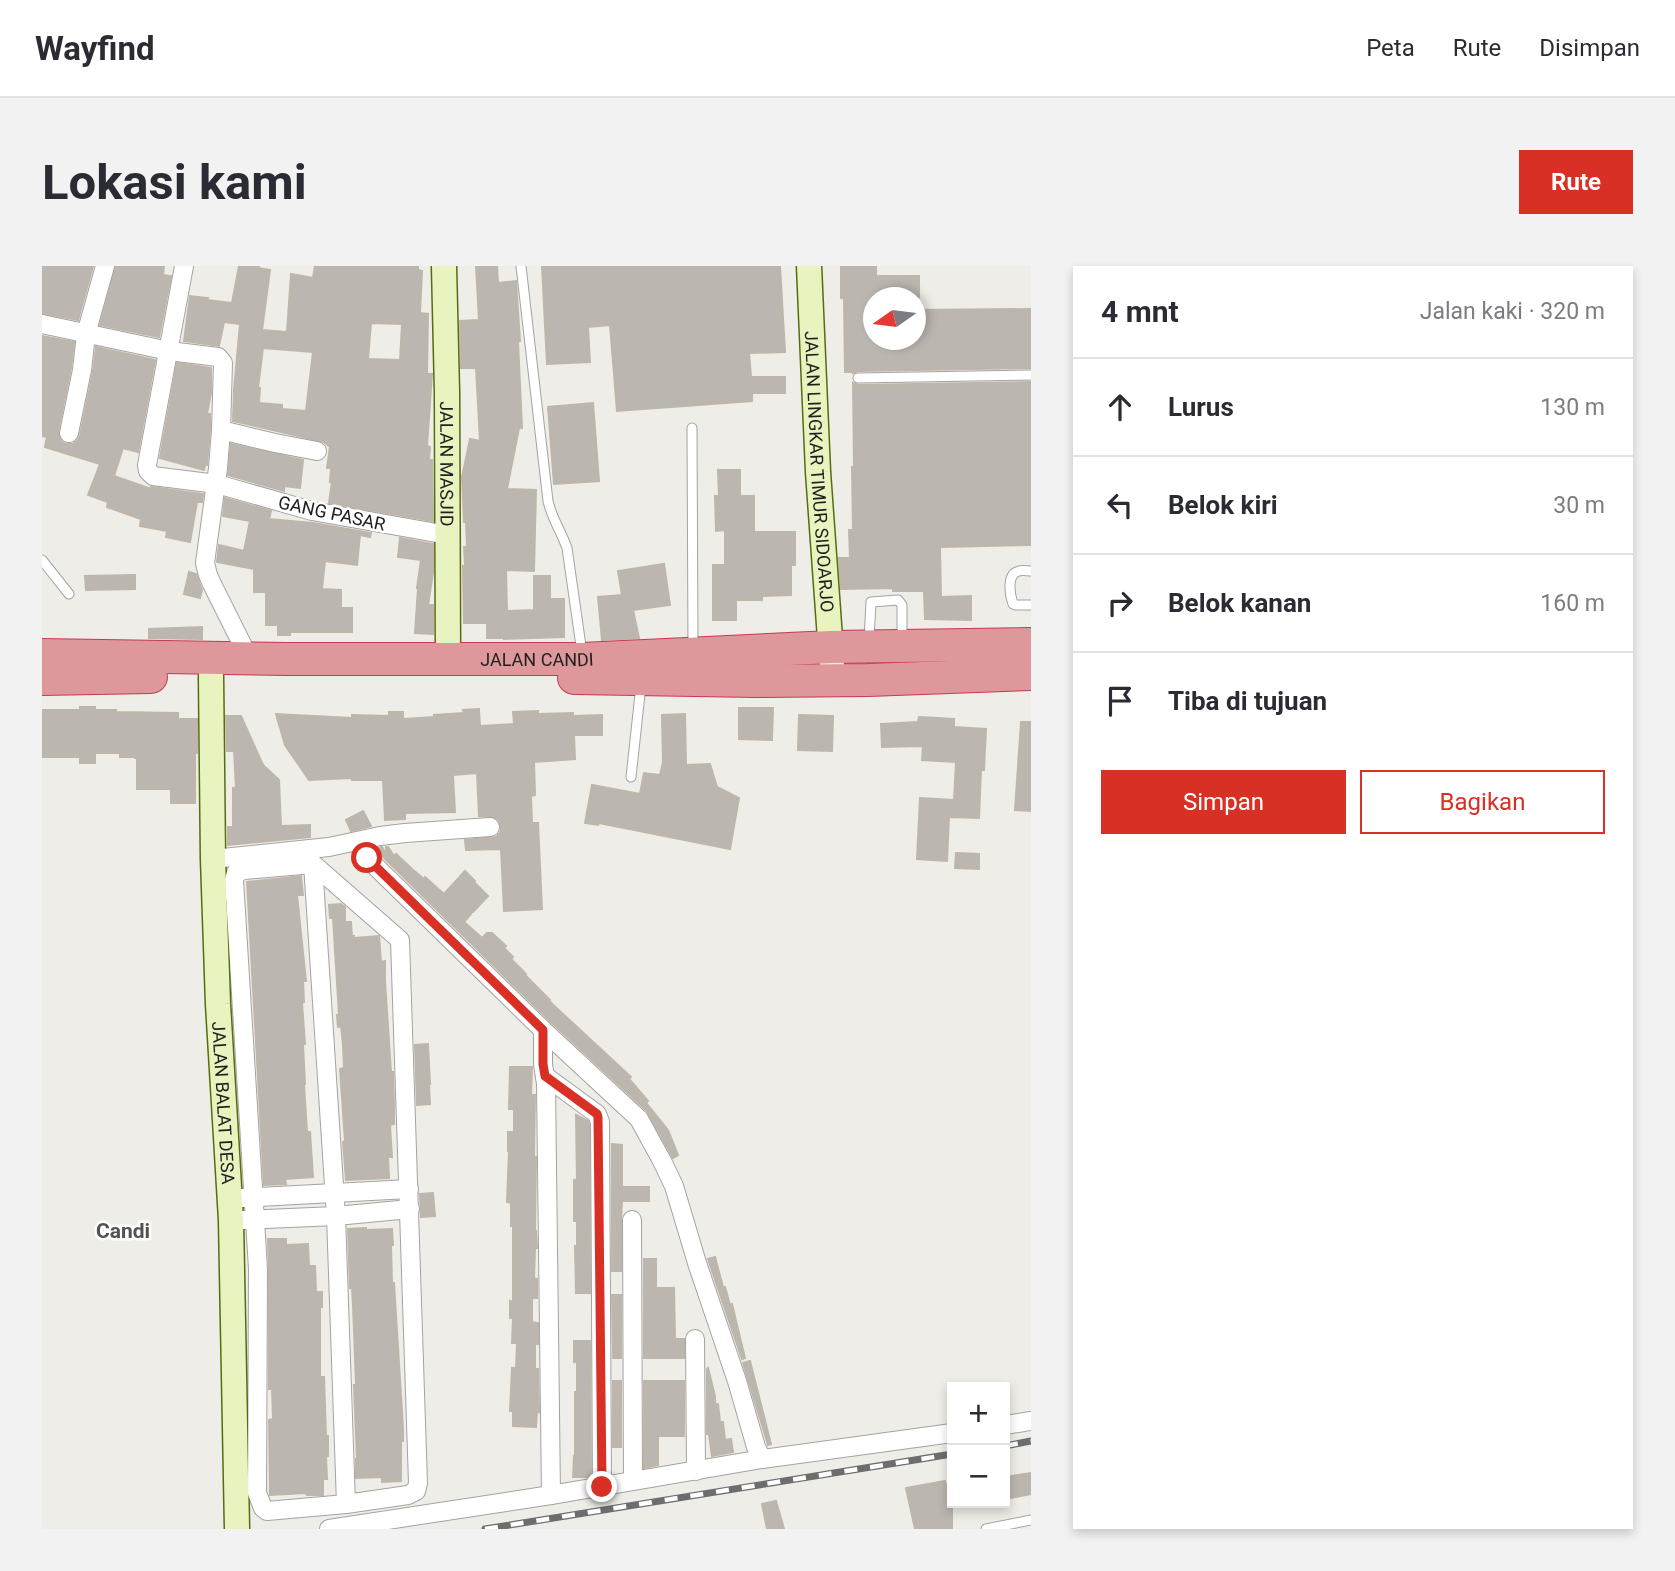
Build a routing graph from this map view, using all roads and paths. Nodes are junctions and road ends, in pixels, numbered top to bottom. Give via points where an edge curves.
1 (104, 266) edge
2 (184, 266) edge
3 (444, 266) edge
4 (521, 266) edge
5 (809, 266) edge
6 (42, 324) edge
7 (86, 334) junction
8 (169, 351) junction
9 (1031, 375) edge
10 (858, 378) dead end
11 (692, 428) dead end
12 (221, 429) junction
13 (69, 433) dead end
14 (317, 451) dead end
15 (217, 484) junction
16 (448, 535) junction
17 (42, 560) edge
18 (1031, 570) edge
19 (69, 593) dead end
20 (1031, 605) edge
21 (1031, 644) edge
22 (902, 646) junction
23 (868, 647) junction
24 (831, 648) junction
25 (693, 653) junction
26 (42, 654) edge
27 (248, 658) junction
28 (582, 659) junction
29 (448, 660) junction
30 (1031, 674) edge
31 (212, 676) junction
32 (42, 679) edge
33 (641, 680) junction
34 (833, 680) junction
35 (631, 777) dead end
36 (490, 827) dead end
37 (355, 843) junction
38 (213, 859) junction
39 (313, 864) junction
40 (543, 1037) junction
41 (544, 1070) junction
42 (409, 1189) junction
43 (334, 1192) junction
44 (242, 1209) junction
45 (410, 1209) junction
46 (336, 1216) junction
47 (632, 1220) dead end
48 (695, 1339) dead end
49 (1031, 1421) edge
50 (1010, 1424) edge
51 (947, 1434) edge
52 (761, 1459) junction
53 (696, 1471) junction
54 (634, 1480) junction
55 (602, 1487) junction
56 (551, 1495) junction
57 (346, 1504) junction
58 (1031, 1520) edge
59 (237, 1529) edge
60 (329, 1529) edge
61 (986, 1529) edge

1 - 7 street
2 - 8 street
3 - 16 street, JALAN MASJID
4 - 28 lane via 548,501 567,548
5 - 24 street, JALAN LINGKAR TIMUR SIDOARJO
6 - 7 street
7 - 8 street
7 - 13 street
8 - 12 street via 221,359
8 - 15 street, GANG PASAR via 148,471 153,476
9 - 10 lane
11 - 25 lane
12 - 14 street
12 - 15 street
15 - 16 street, GANG PASAR via 312,511
15 - 27 street via 205,563
16 - 29 street, JALAN MASJID
17 - 19 lane
18 - 20 lane via 1018,571 1010,579 1013,604
21 - 22 highway, JALAN CANDI
22 - 23 highway, JALAN CANDI
22 - 23 lane via 898,600 869,605
23 - 24 highway, JALAN CANDI
24 - 25 highway, JALAN CANDI
24 - 34 street, JALAN LINGKAR TIMUR SIDOARJO
25 - 28 highway, JALAN CANDI
26 - 27 highway, JALAN CANDI
27 - 29 highway, JALAN CANDI
28 - 29 highway, JALAN CANDI
30 - 34 highway, JALAN CANDI
31 - 32 highway, JALAN CANDI
31 - 33 highway, JALAN CANDI
31 - 38 street, JALAN BALAT DESA
33 - 34 highway, JALAN CANDI
33 - 35 lane
36 - 37 street via 380,836
37 - 38 street
37 - 40 street
38 - 44 street, JALAN BALAT DESA via 218,1004
39 - 42 street via 400,940
39 - 43 street
39 - 44 street via 244,870 234,876
40 - 41 street
40 - 52 street via 639,1119 662,1161 674,1186
41 - 55 street via 597,1114 600,1122
41 - 56 street
42 - 43 street
42 - 45 street
43 - 44 street
43 - 46 street
44 - 46 street
44 - 57 street via 258,1269 259,1500 267,1511
44 - 59 street, JALAN BALAT DESA
45 - 46 street
45 - 57 street via 418,1486 412,1494
46 - 57 street
47 - 54 street
48 - 53 street
49 - 50 street
51 - 52 street
52 - 53 street
53 - 54 street
54 - 55 street
55 - 56 street
56 - 60 street
58 - 61 lane

